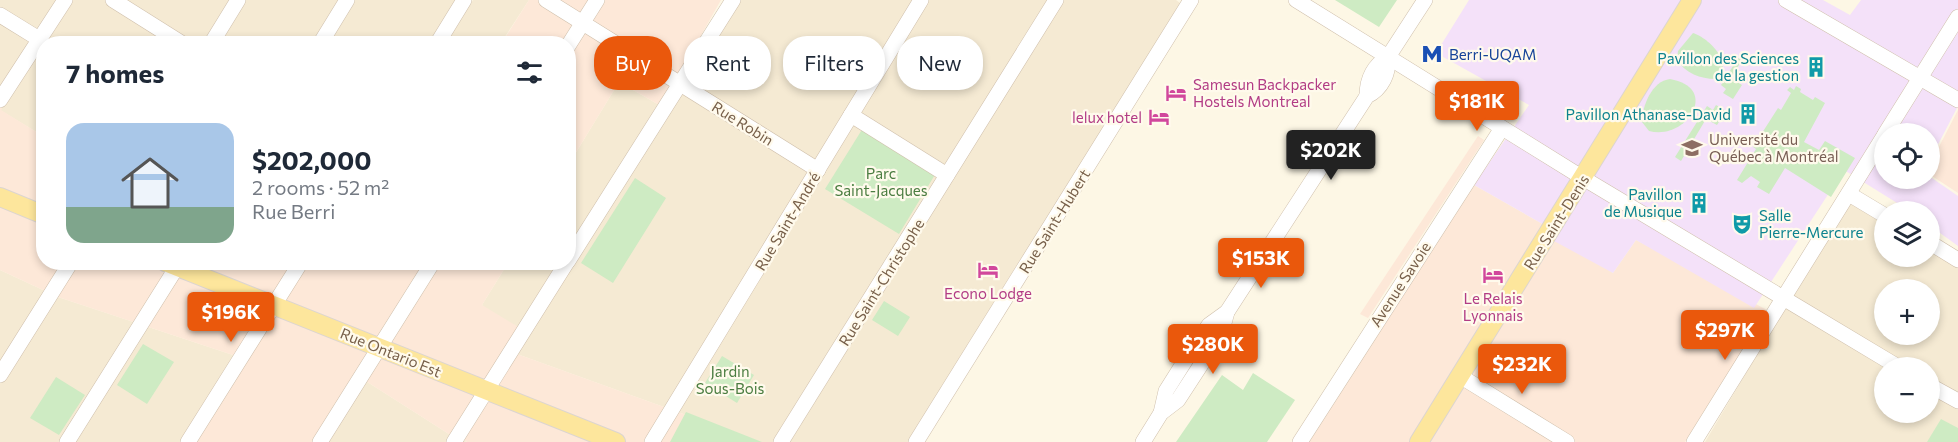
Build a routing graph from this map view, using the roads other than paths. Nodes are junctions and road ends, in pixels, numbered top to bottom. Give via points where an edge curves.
1 (65, 0) edge
2 (113, 0) edge
3 (238, 0) edge
4 (347, 0) edge
5 (464, 0) edge
6 (546, 0) edge
7 (597, 0) edge
8 (733, 0) edge
9 (921, 0) edge
10 (1056, 0) edge
11 (1191, 0) edge
12 (1296, 0) edge
13 (1425, 0) edge
14 (1692, 0) edge
15 (1786, 0) edge
16 (0, 15) edge
17 (1958, 17) edge
18 (583, 23) junction
19 (41, 36) edge
20 (170, 36) edge
21 (216, 36) edge
22 (325, 36) edge
23 (442, 36) edge
24 (575, 36) edge
25 (36, 37) edge
26 (36, 44) edge
27 (1388, 57) junction
28 (1920, 78) junction
29 (680, 83) junction
30 (0, 100) edge
31 (1958, 100) edge
32 (851, 115) junction
33 (1892, 123) edge
34 (1502, 128) junction
35 (1874, 153) edge
36 (818, 170) junction
37 (947, 175) junction
38 (1583, 178) junction
39 (1849, 194) junction
40 (0, 197) edge
41 (1874, 209) edge
42 (36, 212) edge
43 (576, 249) edge
44 (1940, 249) edge
45 (1958, 260) edge
46 (66, 270) edge
47 (170, 270) edge
48 (188, 270) edge
49 (296, 270) edge
50 (428, 270) edge
51 (563, 270) edge
52 (1785, 298) junction
53 (274, 306) junction
54 (379, 348) junction
55 (1882, 357) edge
56 (0, 375) edge
57 (1460, 376) junction
58 (486, 390) junction
59 (1940, 391) edge
60 (1958, 401) edge
61 (68, 442) edge
62 (188, 442) edge
63 (320, 442) edge
64 (454, 442) edge
65 (616, 442) edge
66 (652, 442) edge
67 (781, 442) edge
68 (916, 442) edge
69 (1143, 442) edge
70 (1300, 442) edge
71 (1419, 442) edge
72 (1567, 442) edge
73 (1694, 442) edge

1 - 19 street
2 - 20 street
3 - 21 street
4 - 22 street
5 - 23 street
6 - 18 street, Rue Robin
7 - 18 street
8 - 29 street
9 - 32 street, Rue Saint-André
10 - 37 street, Rue Saint-Christophe
11 - 68 street, Rue Saint-Hubert
12 - 27 street
13 - 27 street
14 - 38 main road, Rue Saint-Denis
15 - 28 street
16 - 25 street
17 - 28 street
18 - 24 street
18 - 29 street, Rue Robin
26 - 30 street
27 - 34 street
27 - 69 street via 1386,76 1367,96 1227,312 1209,325 1188,356 1166,391 1161,413
28 - 31 street
28 - 33 street
29 - 36 street, Rue Robin
29 - 43 street
32 - 36 street, Rue Saint-André
32 - 37 street
34 - 38 street
34 - 70 street, Avenue Savoie
35 - 39 street
36 - 66 street, Rue Saint-André
37 - 67 street, Rue Saint-Christophe
38 - 52 street
38 - 57 main road, Rue Saint-Denis
39 - 41 street
39 - 52 street
40 - 42 main road
44 - 45 street
46 - 56 street
47 - 61 street
48 - 53 main road, Rue Ontario Est
49 - 53 street
50 - 54 street
51 - 58 street
52 - 55 street
52 - 73 street
53 - 54 main road, Rue Ontario Est
53 - 62 street
54 - 58 main road, Rue Ontario Est
54 - 63 street
57 - 71 main road, Rue Saint-Denis
57 - 72 street
58 - 64 street
58 - 65 main road, Rue Ontario Est
59 - 60 street

